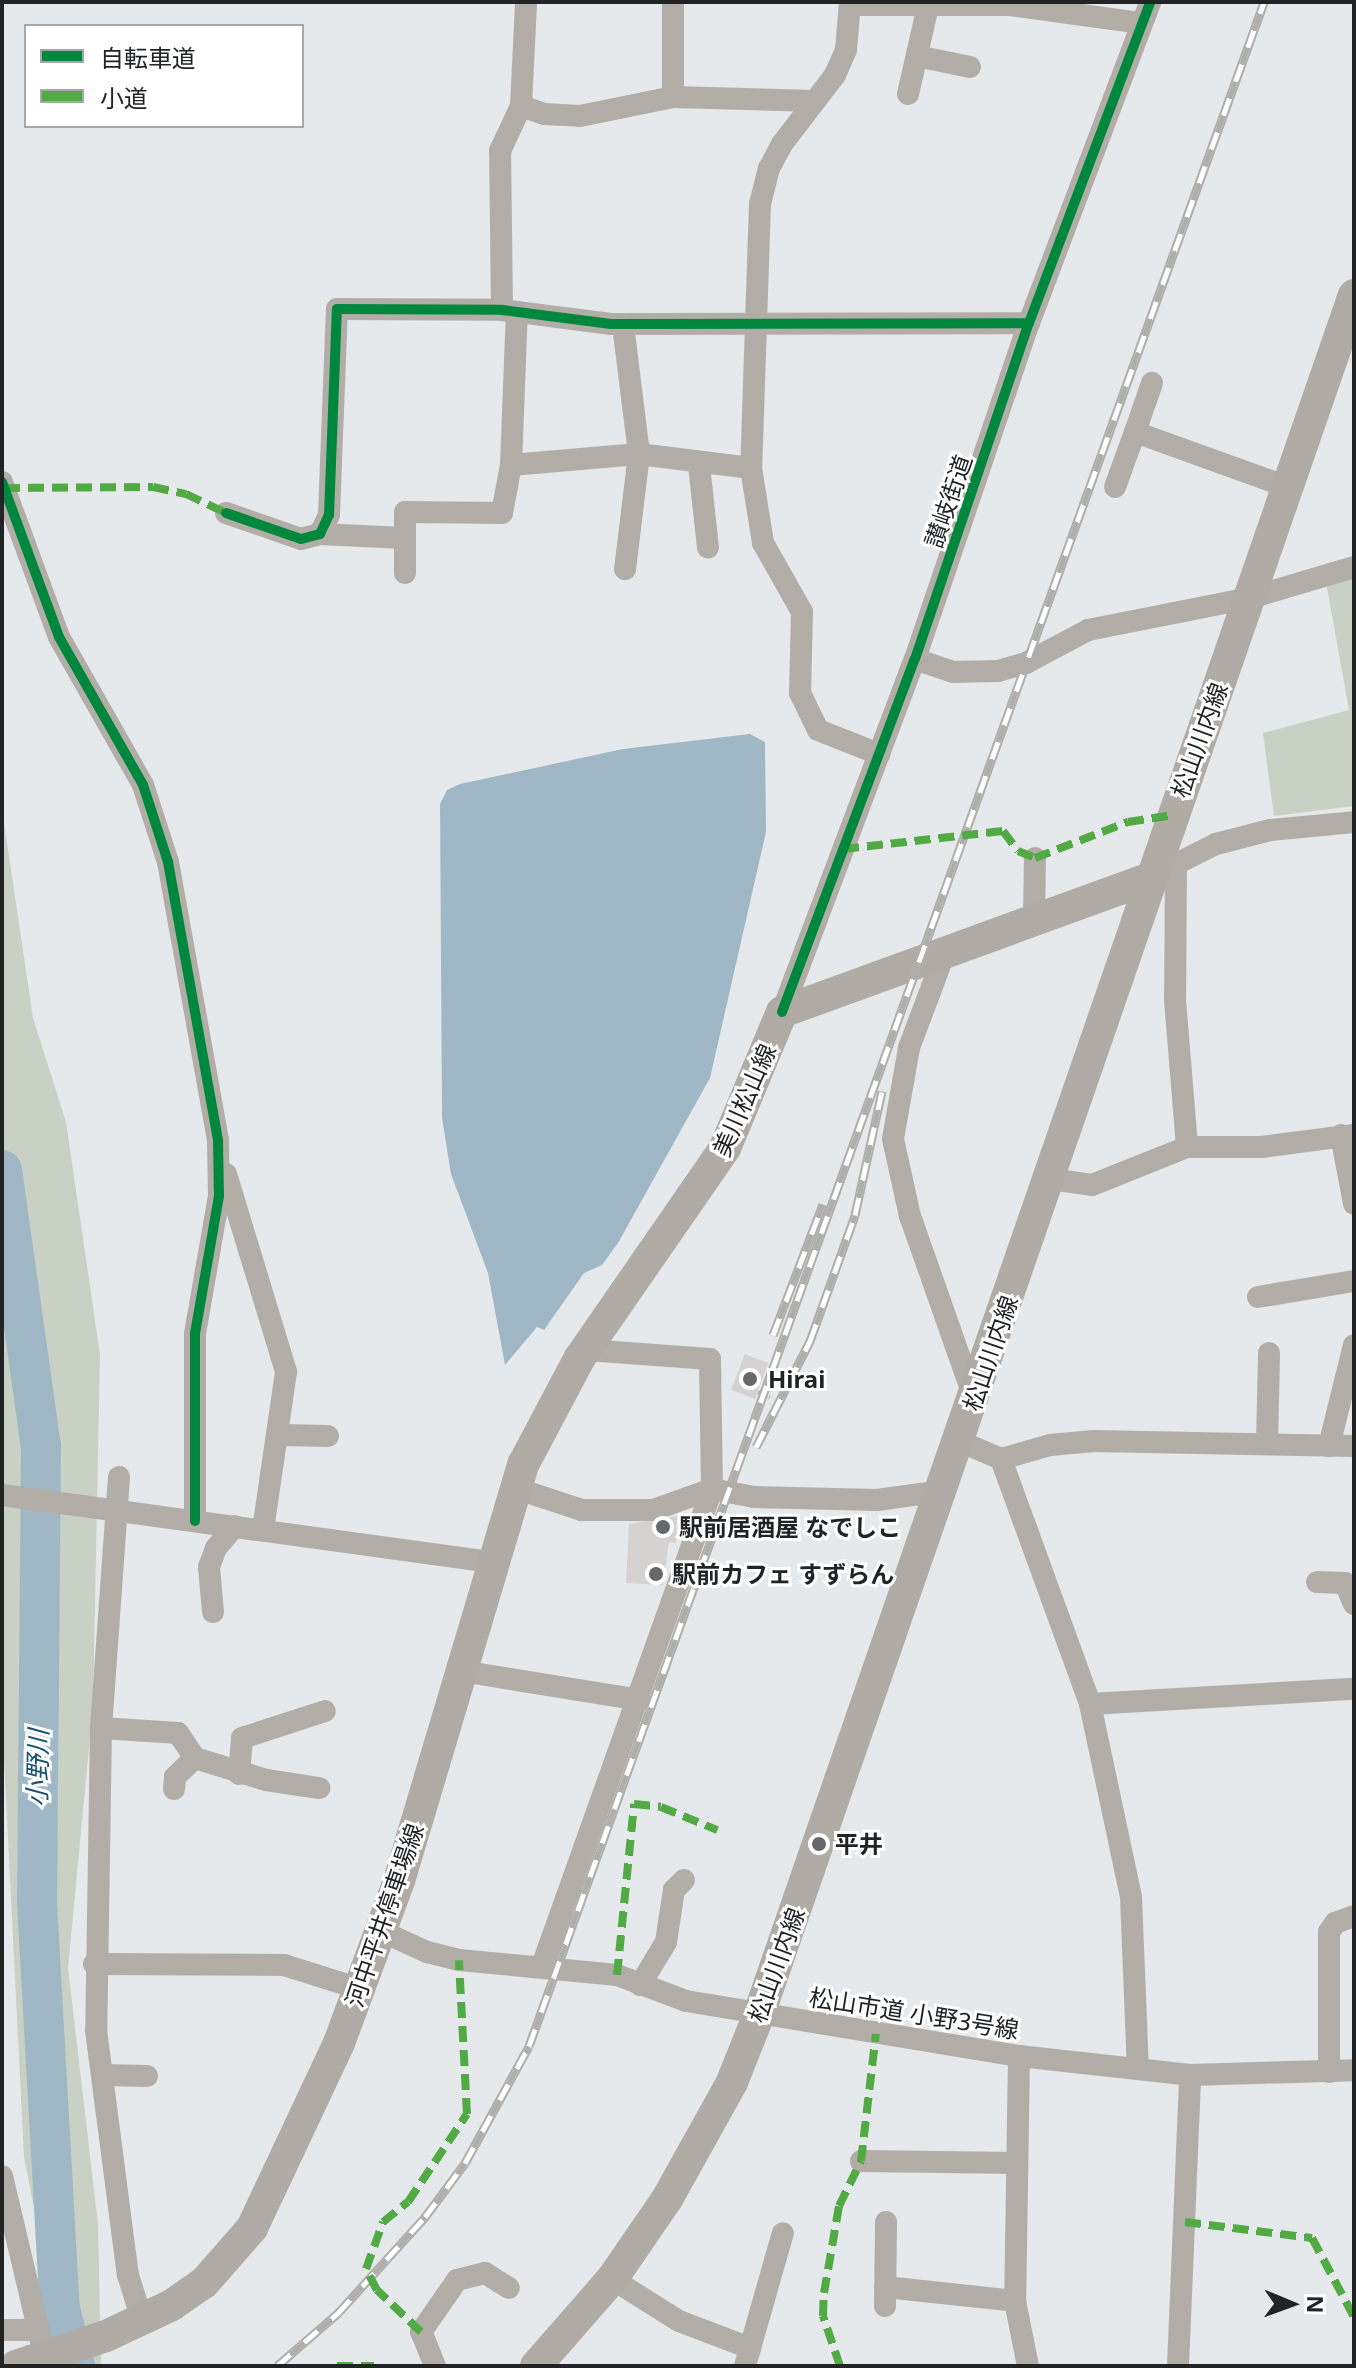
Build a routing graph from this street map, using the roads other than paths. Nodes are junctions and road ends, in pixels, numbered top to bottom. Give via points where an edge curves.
1 (526, 2) edge
2 (673, 2) edge
3 (850, 4) edge
4 (997, 4) edge
5 (928, 6) junction
6 (1146, 12) edge
7 (917, 56) junction
8 (970, 67) dead end
9 (908, 94) dead end
10 (673, 97) junction
11 (815, 101) junction
12 (521, 106) junction
13 (1354, 295) edge
14 (510, 311) junction
15 (1029, 323) junction
16 (623, 325) junction
17 (753, 325) junction
18 (1152, 383) dead end
19 (1135, 432) junction
20 (639, 454) junction
21 (511, 465) junction
22 (699, 465) junction
23 (751, 468) junction
24 (2, 482) edge
25 (1115, 487) dead end
26 (1288, 487) junction
27 (226, 513) dead end
28 (320, 534) junction
29 (404, 538) junction
30 (708, 548) dead end
31 (1354, 567) edge
32 (625, 569) dead end
33 (405, 573) dead end
34 (1250, 598) junction
35 (915, 659) junction
36 (879, 754) junction
37 (1354, 822) edge
38 (1035, 858) dead end
39 (1163, 871) junction
40 (1034, 920) junction
41 (945, 952) junction
42 (782, 1012) junction
43 (1348, 1135) edge
44 (218, 1141) junction
45 (1187, 1147) junction
46 (1050, 1179) junction
47 (1354, 1204) edge
48 (1354, 1281) edge
49 (1258, 1297) dead end
50 (1354, 1345) edge
51 (586, 1350) junction
52 (1269, 1353) dead end
53 (974, 1398) junction
54 (280, 1435) junction
55 (328, 1436) dead end
56 (959, 1441) junction
57 (1267, 1444) junction
58 (1329, 1446) junction
59 (1354, 1446) edge
60 (1001, 1459) junction
61 (119, 1477) dead end
62 (515, 1488) junction
63 (712, 1489) junction
64 (942, 1491) junction
65 (2, 1495) edge
66 (112, 1508) junction
67 (195, 1521) junction
68 (235, 1526) junction
69 (263, 1530) junction
70 (493, 1562) junction
71 (1317, 1582) dead end
72 (1354, 1604) edge
73 (213, 1612) dead end
74 (461, 1671) junction
75 (1354, 1689) edge
76 (640, 1700) junction
77 (1090, 1704) junction
78 (325, 1711) dead end
79 (101, 1728) junction
80 (195, 1758) junction
81 (239, 1774) junction
82 (319, 1788) dead end
83 (174, 1789) dead end
84 (684, 1880) dead end
85 (1354, 1916) edge
86 (381, 1931) junction
87 (94, 1964) junction
88 (542, 1966) junction
89 (640, 1985) junction
90 (360, 1989) junction
91 (759, 2014) junction
92 (1019, 2056) junction
93 (1138, 2068) junction
94 (1354, 2070) edge
95 (1329, 2072) junction
96 (102, 2075) junction
97 (1190, 2075) junction
98 (147, 2076) dead end
99 (861, 2161) dead end
100 (1017, 2163) junction
101 (2, 2176) edge
102 (886, 2222) dead end
103 (783, 2233) dead end
104 (612, 2279) junction
105 (509, 2288) dead end
106 (1015, 2301) junction
107 (142, 2320) junction
108 (2, 2330) edge
109 (40, 2353) edge
110 (748, 2357) edge
111 (435, 2366) edge
112 (536, 2366) edge
113 (1028, 2366) edge
114 (1178, 2366) edge

1 - 12 street
2 - 10 street
3 - 5 street
3 - 11 street via 846,50
4 - 5 street
4 - 6 street
5 - 7 street
6 - 15 street, 讃岐街道
7 - 8 street
7 - 9 street
10 - 11 street
10 - 12 street via 580,116 544,114
11 - 17 street via 769,168 760,203
12 - 14 street via 500,151
13 - 26 main road, 松山川内線
14 - 16 street
14 - 21 street
14 - 28 street via 337,309 329,515
15 - 17 street
15 - 35 street, 讃岐街道
16 - 17 street
16 - 20 street
17 - 23 street
18 - 19 street
19 - 25 street
19 - 26 street
20 - 21 street
20 - 22 street
20 - 32 street
21 - 29 street via 502,513 405,512
22 - 23 street
22 - 30 street
23 - 36 street via 763,543 802,612 800,693 818,730
24 - 44 street via 59,637 157,819
26 - 34 main road, 松山川内線
27 - 28 street via 301,539
28 - 29 street
29 - 33 street
31 - 34 street
34 - 35 street via 1088,630 1026,663 998,671 953,672
34 - 39 main road, 松山川内線
35 - 36 street, 讃岐街道
36 - 42 street, 讃岐街道
37 - 39 street via 1270,830 1216,844
38 - 40 street
39 - 40 main road, 美川松山線
39 - 45 street
39 - 46 main road, 松山川内線
40 - 41 main road, 美川松山線
41 - 42 main road, 美川松山線
41 - 53 street via 909,1048 893,1139 910,1216
42 - 51 main road, 美川松山線 via 725,1148
43 - 45 street via 1261,1147
43 - 47 street
44 - 54 street via 286,1372
44 - 67 street via 219,1196 195,1334
45 - 46 street via 1092,1185
46 - 53 main road, 松山川内線
48 - 49 street
50 - 58 street
51 - 62 main road, 河中平井停車場線 via 556,1396
51 - 63 street via 710,1359
52 - 57 street
53 - 56 main road, 松山川内線
54 - 55 street
54 - 69 street
56 - 60 street
56 - 64 main road, 松山川内線
57 - 58 street
57 - 60 street via 1094,1441
58 - 59 street
60 - 77 street
61 - 66 street
62 - 63 street via 582,1510 653,1510
62 - 70 main road, 河中平井停車場線
63 - 64 street via 754,1497 877,1500 911,1491
63 - 76 street
64 - 91 main road, 松山川内線
65 - 66 street
66 - 67 street
66 - 79 street
67 - 68 street
68 - 69 street
68 - 73 street via 216,1548 209,1567
69 - 70 street
70 - 74 main road, 河中平井停車場線
71 - 72 street via 1345,1583
74 - 76 street
74 - 86 main road, 河中平井停車場線
75 - 77 street
76 - 88 street
77 - 93 street via 1131,1897
78 - 81 street via 242,1738
79 - 80 street via 178,1733
79 - 87 street
80 - 81 street
80 - 83 street via 175,1777
81 - 82 street
84 - 89 street via 674,1890 666,1942
85 - 95 street via 1335,1923 1329,1932
86 - 88 street, 松山市道 小野3号線 via 459,1960
86 - 90 main road, 河中平井停車場線
87 - 90 street via 284,1965
87 - 96 street
88 - 89 street, 松山市道 小野3号線 via 617,1975
89 - 91 street, 松山市道 小野3号線 via 686,2001
90 - 107 main road, 河中平井停車場線 via 312,2105 252,2228 204,2283
91 - 92 street, 松山市道 小野3号線
91 - 104 main road, 松山川内線 via 732,2082 667,2199
92 - 93 street, 松山市道 小野3号線
92 - 100 street
93 - 97 street, 松山市道 小野3号線
94 - 95 street, 松山市道 小野3号線
95 - 97 street, 松山市道 小野3号線
96 - 98 street
96 - 107 street via 128,2275
97 - 114 street
99 - 100 street via 920,2151
100 - 106 street
101 - 109 street
102 - 106 street via 885,2296
103 - 110 street
104 - 110 street
104 - 112 main road, 松山川内線
105 - 111 street via 485,2273 457,2280 421,2332
106 - 113 street
107 - 109 main road, 河中平井停車場線 via 106,2336
108 - 109 street

